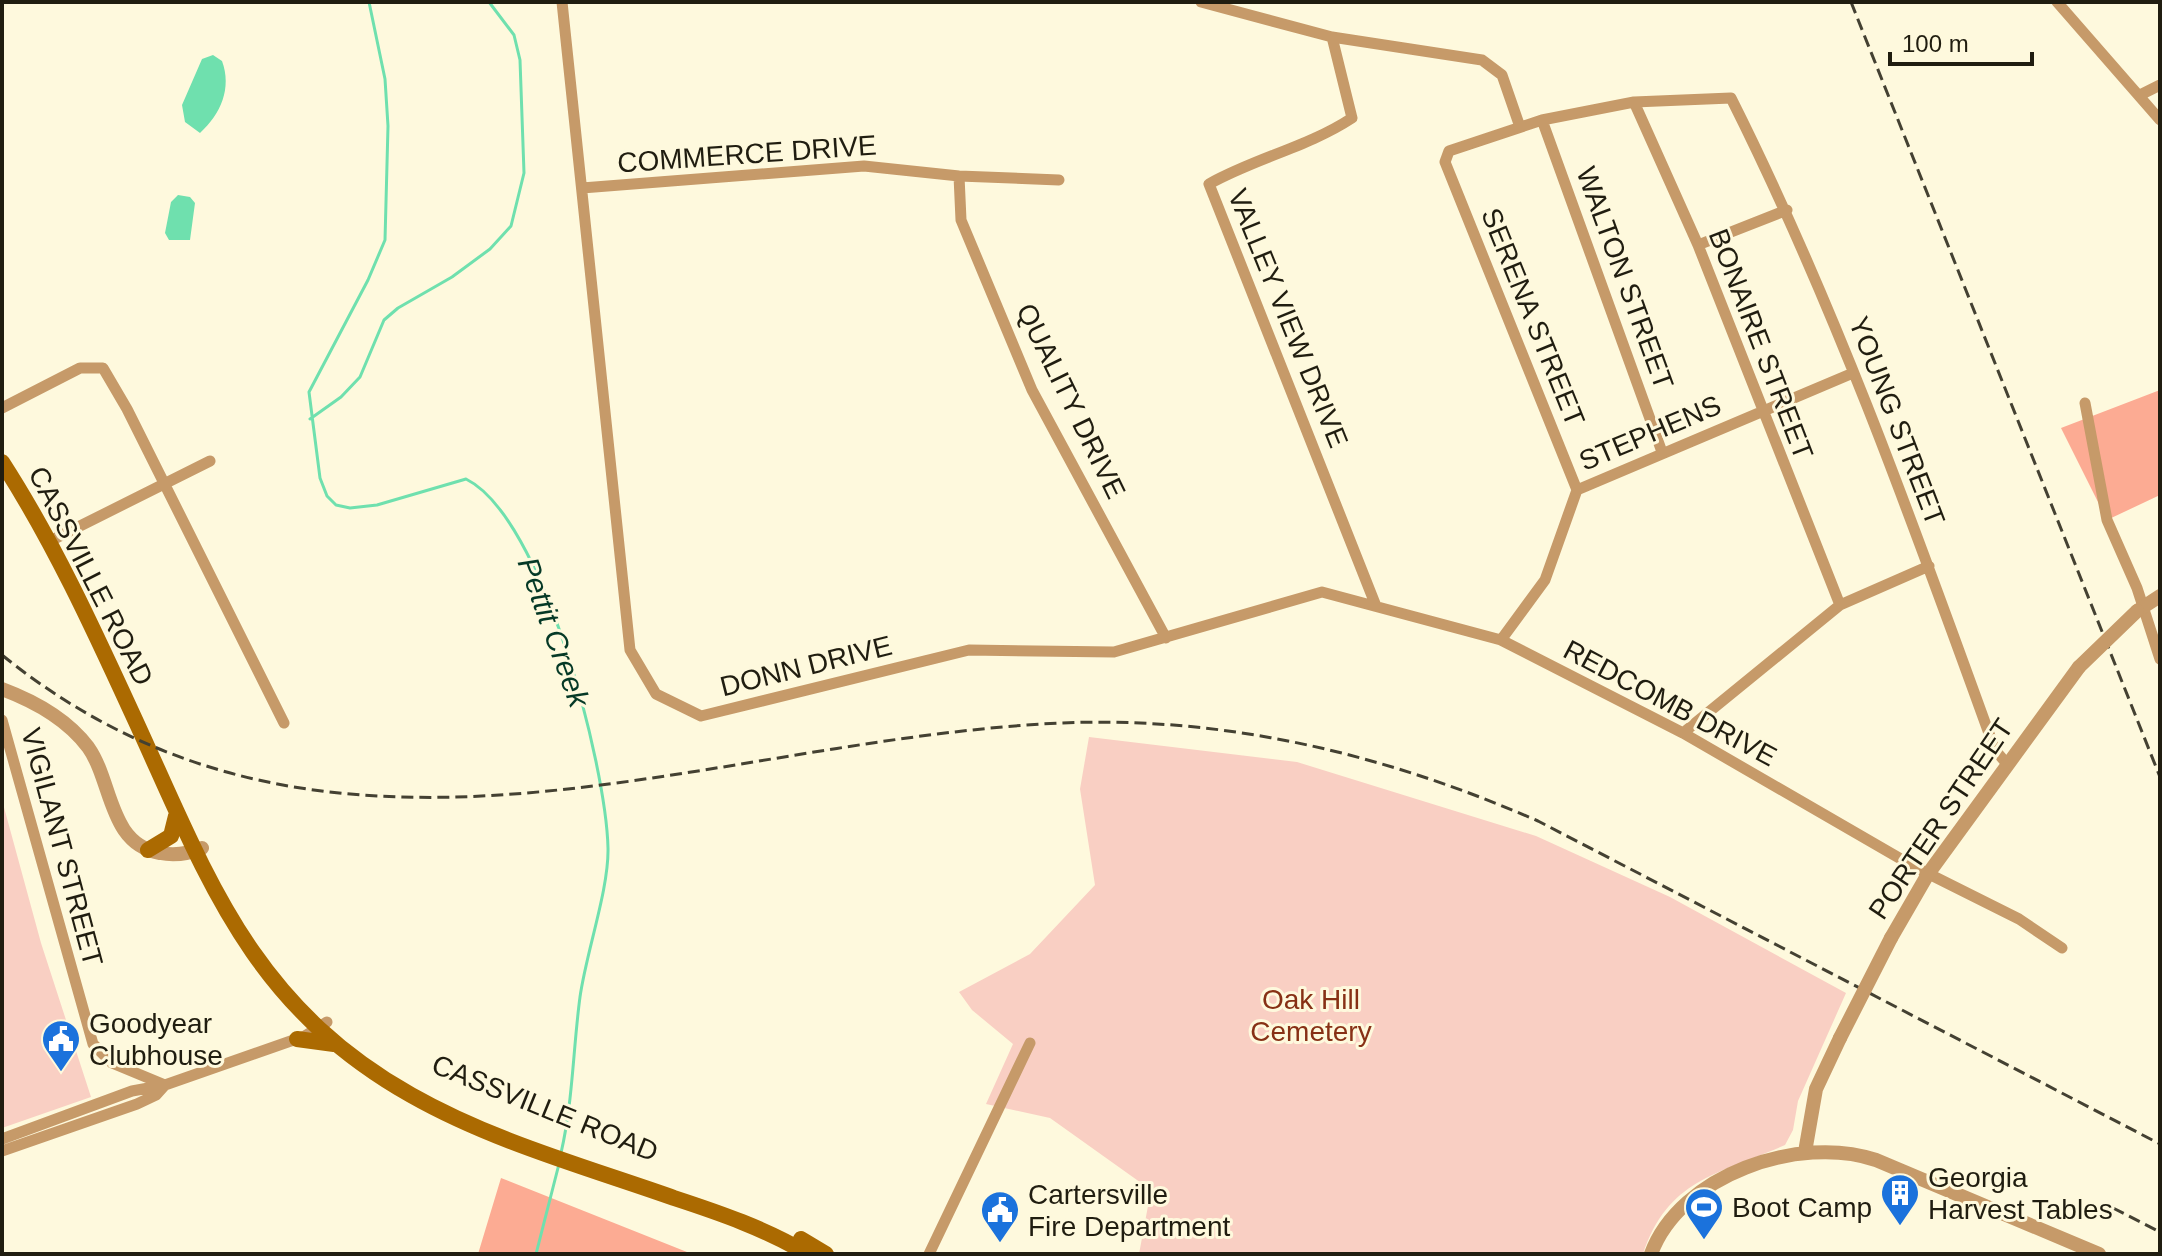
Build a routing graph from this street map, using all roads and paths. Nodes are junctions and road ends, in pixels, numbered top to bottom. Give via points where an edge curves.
1 (562, 2) edge
2 (1201, 2) edge
3 (2057, 2) edge
4 (1332, 37) junction
5 (2160, 85) edge
6 (2140, 95) junction
7 (1634, 102) junction
8 (1542, 120) junction
9 (2160, 120) edge
10 (1520, 127) junction
11 (959, 176) junction
12 (1059, 180) dead end
13 (582, 188) junction
14 (1787, 210) junction
15 (1698, 245) junction
16 (1853, 373) junction
17 (2085, 403) dead end
18 (2, 408) edge
19 (1761, 412) junction
20 (1662, 452) junction
21 (210, 461) dead end
22 (2, 462) edge
23 (164, 485) junction
24 (1577, 490) junction
25 (48, 542) junction
26 (1929, 566) junction
27 (2160, 596) edge
28 (1840, 605) junction
29 (1376, 606) junction
30 (2140, 609) junction
31 (1166, 638) junction
32 (1501, 640) junction
33 (2160, 659) edge
34 (2, 689) edge
35 (133, 715) junction
36 (2, 720) edge
37 (284, 723) dead end
38 (1683, 733) junction
39 (2008, 765) junction
40 (176, 816) junction
41 (148, 850) junction
42 (198, 850) junction
43 (1928, 874) junction
44 (2062, 948) dead end
45 (298, 1008) junction
46 (323, 1025) junction
47 (294, 1040) junction
48 (1030, 1043) dead end
49 (336, 1044) junction
50 (165, 1085) junction
51 (487, 1125) junction
52 (2, 1139) edge
53 (2, 1151) edge
54 (1805, 1152) junction
55 (593, 1163) junction
56 (808, 1254) edge
57 (826, 1254) edge
58 (929, 1254) edge
59 (1651, 1254) edge
60 (2099, 1254) edge

1 - 13 street, DONN DRIVE
2 - 4 street
3 - 6 street
4 - 10 street via 1482,60 1502,75
4 - 29 street, VALLEY VIEW DRIVE via 1352,118 1209,184
5 - 6 street
6 - 9 street
7 - 8 street
7 - 14 street, YOUNG STREET via 1731,98
7 - 15 street, BONAIRE STREET
8 - 10 street
8 - 20 street, WALTON STREET
10 - 24 street, SERENA STREET via 1449,151 1445,162
11 - 12 street, COMMERCE DRIVE
11 - 13 street, COMMERCE DRIVE via 864,166
11 - 31 street, QUALITY DRIVE via 961,220 1032,390
13 - 31 street, DONN DRIVE via 630,650 656,694 701,716 969,650 1114,652
14 - 15 street
14 - 16 street, YOUNG STREET
15 - 19 street, BONAIRE STREET
16 - 19 street, STEPHENS
16 - 26 street, YOUNG STREET
17 - 30 street via 2107,520
18 - 23 street via 80,368 103,368
19 - 20 street, STEPHENS
19 - 28 street, BONAIRE STREET
20 - 24 street, STEPHENS
21 - 23 street
22 - 25 main road, CASSVILLE ROAD
23 - 25 street
23 - 37 street
24 - 32 street, STEPHENS via 1545,580
25 - 35 main road, CASSVILLE ROAD
26 - 28 street
26 - 39 street, YOUNG STREET via 1995,750
27 - 30 street, PORTER STREET
28 - 38 street
29 - 31 street, DONN DRIVE via 1322,592
29 - 32 street, REDCOMB DRIVE
30 - 33 street
30 - 39 street, PORTER STREET, bridge via 2079,667
32 - 38 street, REDCOMB DRIVE
34 - 41 street via 54,715 83,740 121,825
35 - 40 main road, CASSVILLE ROAD
35 - 42 main road, CASSVILLE ROAD via 147,734
36 - 50 street, VIGILANT STREET via 93,1044 112,1063
38 - 43 street, REDCOMB DRIVE
39 - 43 street, PORTER STREET
40 - 41 main road via 171,836
40 - 42 main road, CASSVILLE ROAD
41 - 42 street
42 - 45 main road, CASSVILLE ROAD via 230,920
42 - 46 main road, CASSVILLE ROAD via 263,950
43 - 44 street, REDCOMB DRIVE via 2019,919
43 - 54 street, PORTER STREET, bridge via 1816,1089
45 - 46 main road, CASSVILLE ROAD
45 - 47 main road
46 - 47 street
46 - 49 main road, CASSVILLE ROAD
46 - 51 main road, CASSVILLE ROAD
47 - 49 main road
47 - 50 street
48 - 58 street
49 - 51 main road, CASSVILLE ROAD via 406,1093
50 - 52 street via 132,1091
50 - 53 street via 137,1104
51 - 55 main road, CASSVILLE ROAD
54 - 59 street via 1700,1190 1668,1220
54 - 60 street via 1842,1152 1876,1160
55 - 56 main road, CASSVILLE ROAD
55 - 57 main road, CASSVILLE ROAD via 764,1221

